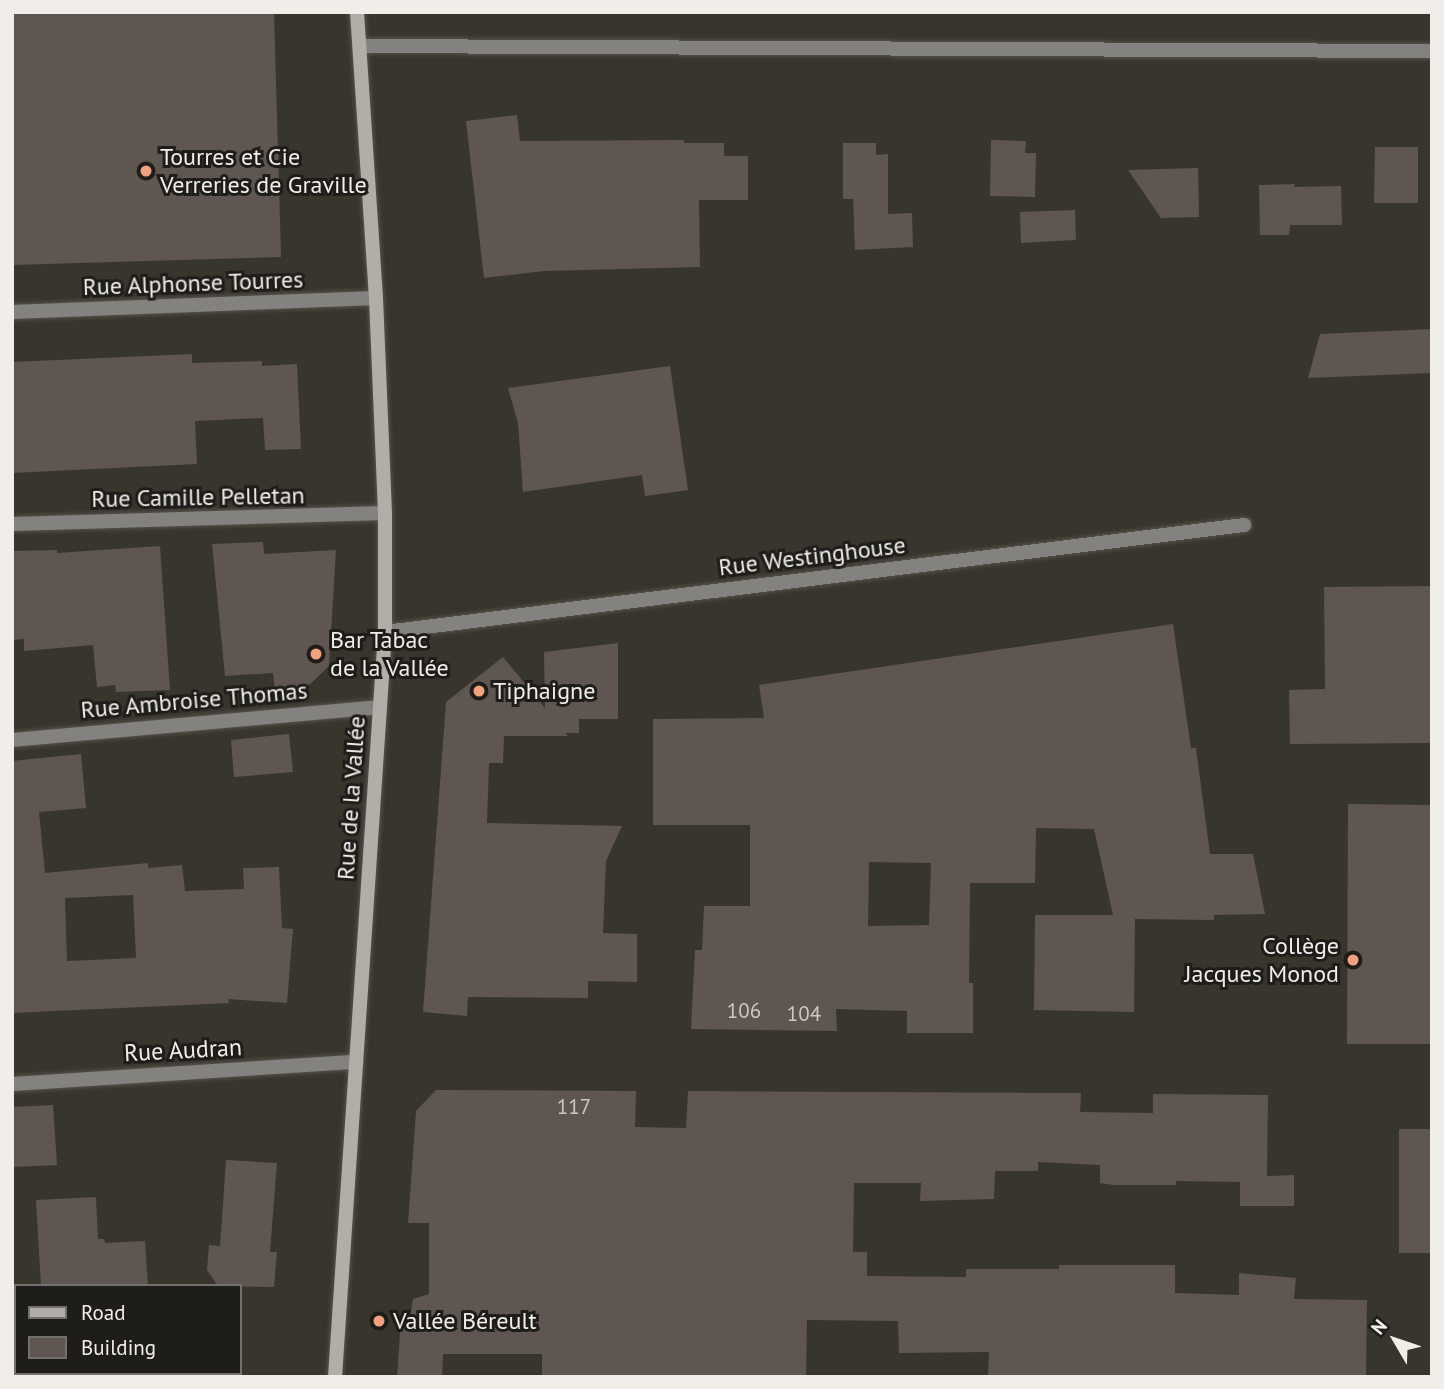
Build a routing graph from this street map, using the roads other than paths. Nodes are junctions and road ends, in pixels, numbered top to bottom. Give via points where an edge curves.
1 (357, 12) edge
2 (359, 46) junction
3 (1432, 51) edge
4 (376, 298) junction
5 (12, 312) edge
6 (385, 513) junction
7 (12, 524) edge
8 (1244, 525) dead end
9 (385, 632) junction
10 (380, 706) junction
11 (12, 740) edge
12 (356, 1062) junction
13 (12, 1084) edge
14 (335, 1377) edge

1 - 2 street, Rue de la Vallée
2 - 3 street
2 - 4 street, Rue de la Vallée
4 - 5 street, Rue Alphonse Tourres
4 - 6 street, Rue de la Vallée
6 - 7 street, Rue Camille Pelletan
6 - 9 street, Rue de la Vallée
8 - 9 street, Rue Westinghouse
9 - 10 street, Rue de la Vallée
10 - 11 street, Rue Ambroise Thomas
10 - 12 street, Rue de la Vallée
12 - 13 street, Rue Audran
12 - 14 street, Rue de la Vallée

